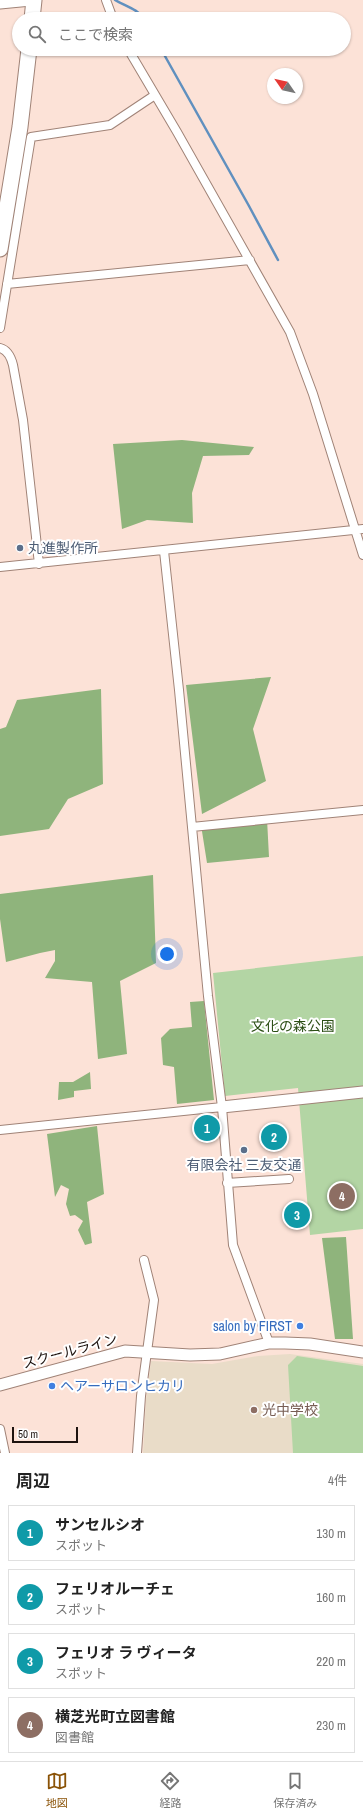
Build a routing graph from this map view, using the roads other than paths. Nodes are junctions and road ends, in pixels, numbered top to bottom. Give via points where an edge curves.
1 (32, 0) edge
2 (106, 0) edge
3 (0, 3) edge
4 (32, 12) edge
5 (110, 12) edge
6 (28, 56) edge
7 (132, 56) edge
8 (155, 95) junction
9 (0, 249) edge
10 (250, 260) junction
11 (7, 284) junction
12 (0, 328) edge
13 (0, 348) edge
14 (359, 530) edge
15 (164, 551) junction
16 (363, 555) edge
17 (39, 564) junction
18 (0, 567) edge
19 (363, 810) edge
20 (192, 827) junction
21 (363, 1092) edge
22 (222, 1107) junction
23 (0, 1130) edge
24 (289, 1179) dead end
25 (227, 1183) junction
26 (144, 1260) dead end
27 (269, 1343) junction
28 (147, 1352) junction
29 (363, 1352) edge
30 (0, 1385) edge
31 (0, 1429) edge
32 (5, 1453) edge
33 (137, 1453) edge

1 - 3 street
1 - 4 highway
2 - 5 street
6 - 9 highway via 20,128
7 - 8 street
8 - 10 street
8 - 11 street via 110,125 31,137
10 - 11 street
10 - 14 street via 290,332
11 - 12 street
13 - 17 street via 6,351 12,360 23,420
14 - 15 street
14 - 16 street
15 - 17 street
15 - 20 street
17 - 18 street
19 - 20 street
20 - 22 street via 208,996
21 - 22 street
22 - 23 street
22 - 25 street
24 - 25 street
25 - 27 street via 233,1245
26 - 28 street via 154,1300
27 - 28 street, スクールライン via 220,1354
27 - 29 street, スクールライン via 310,1344
28 - 30 street, スクールライン via 116,1352
28 - 33 street
31 - 32 street

